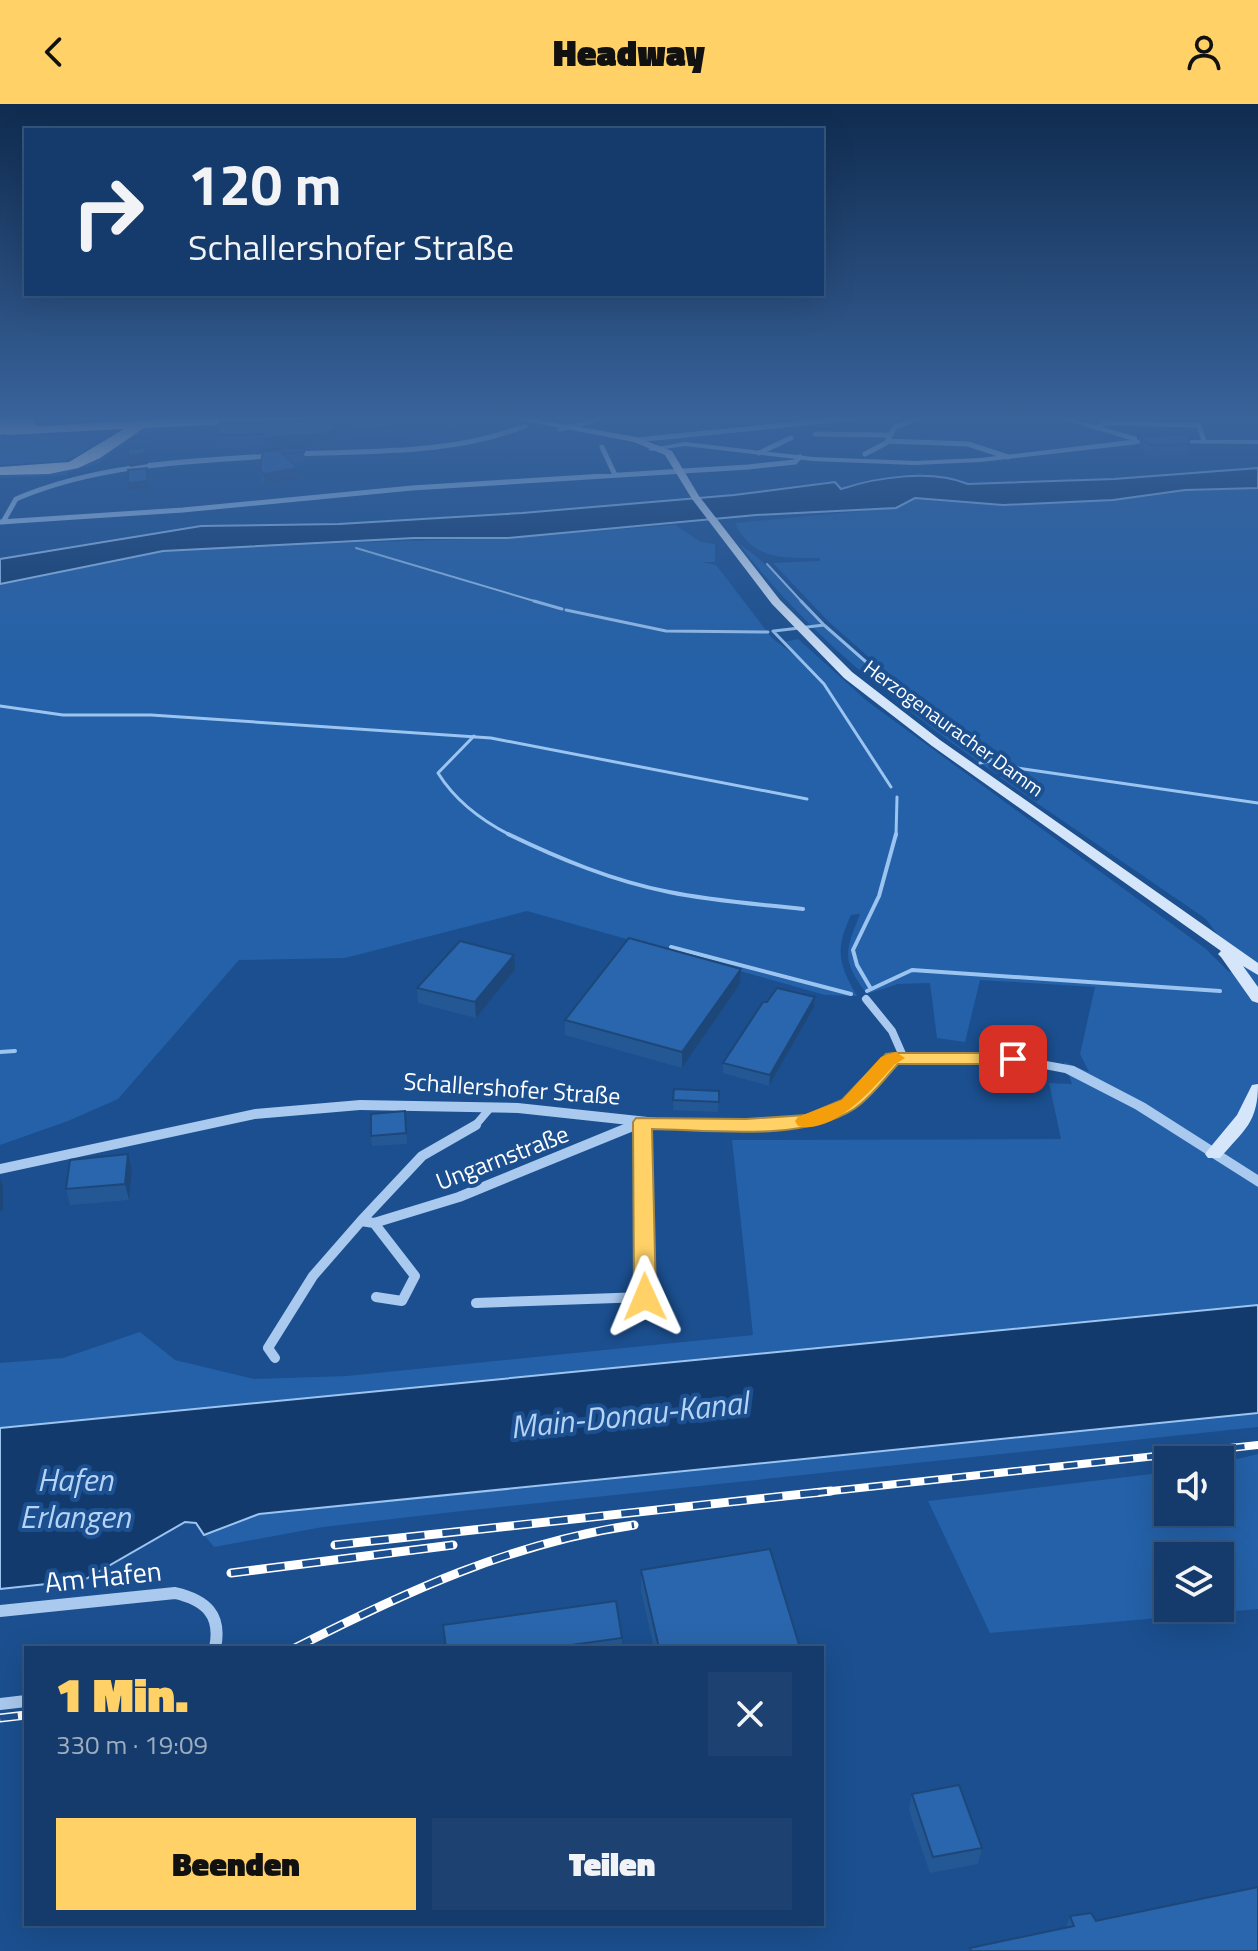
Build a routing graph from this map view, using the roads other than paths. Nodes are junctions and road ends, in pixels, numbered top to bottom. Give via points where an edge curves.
1 (13, 502) edge
2 (260, 502) edge
3 (699, 502) edge
4 (2, 522) edge
5 (1213, 937) junction
6 (1258, 970) edge
7 (1258, 998) edge
8 (866, 999) dead end
9 (903, 1056) junction
10 (1258, 1089) edge
11 (491, 1107) junction
12 (643, 1122) junction
13 (1214, 1154) junction
14 (0, 1169) edge
15 (1258, 1182) edge
16 (361, 1221) junction
17 (374, 1223) junction
18 (376, 1297) dead end
19 (476, 1303) dead end
20 (275, 1358) dead end
21 (0, 1611) edge
22 (216, 1646) edge
23 (24, 1701) edge
24 (0, 1704) edge

1 - 4 street
2 - 4 street
3 - 5 main road, Herzogenauracher Damm via 776,602 848,675
5 - 6 main road, Herzogenauracher Damm
5 - 7 main road
8 - 9 street via 892,1031
9 - 12 street, Schallershofer Straße via 888,1061 849,1104 809,1121
9 - 13 street via 1013,1059 1069,1069
10 - 13 main road via 1245,1117
11 - 12 street, Schallershofer Straße
11 - 14 street, Schallershofer Straße via 393,1104 276,1111
11 - 16 street via 472,1130 418,1159
12 - 17 street, Ungarnstraße via 459,1197
12 - 19 street via 645,1297
13 - 15 street
16 - 17 street, Ungarnstraße
16 - 20 street via 294,1302 268,1348
17 - 18 street via 415,1276 402,1301
21 - 22 street, Am Hafen via 175,1593 194,1596 215,1613
23 - 24 street

